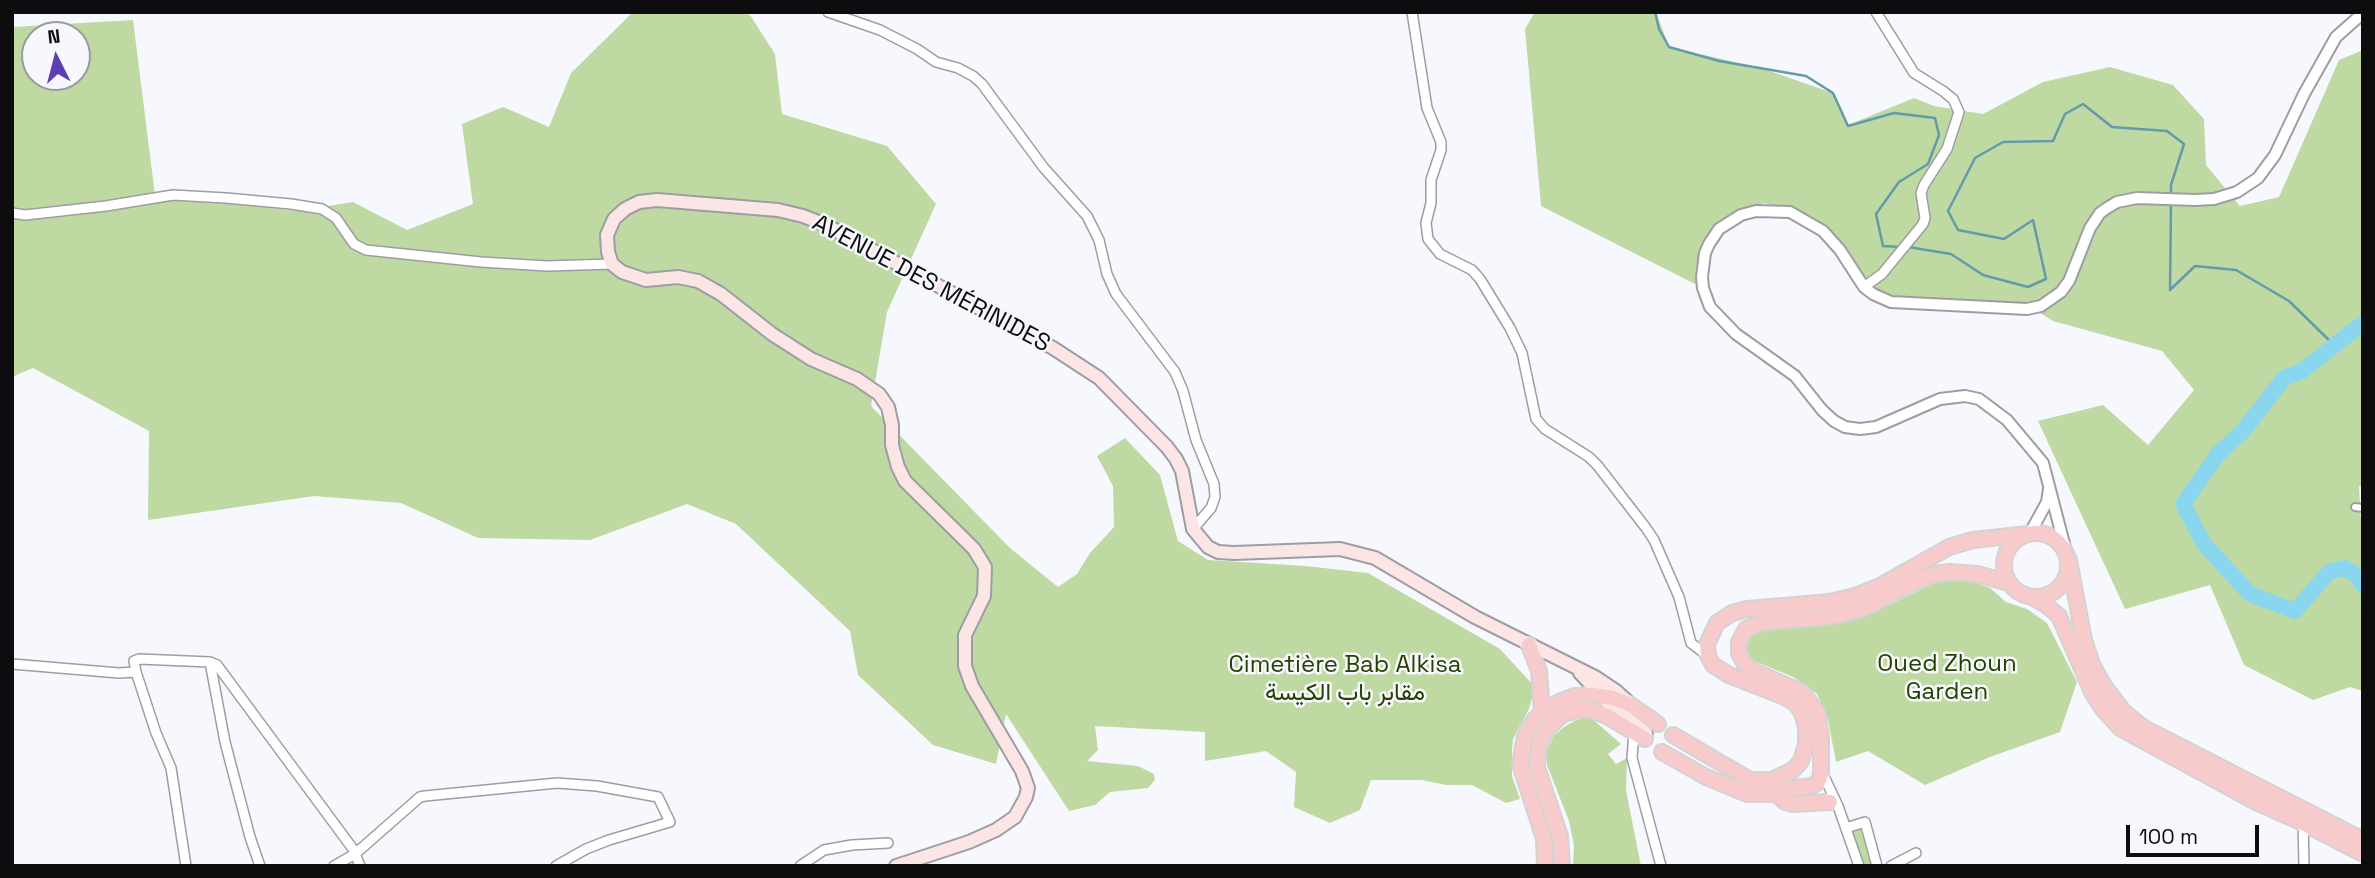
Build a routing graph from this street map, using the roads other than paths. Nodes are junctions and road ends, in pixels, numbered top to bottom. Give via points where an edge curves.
1 (828, 12) edge
2 (1412, 12) edge
3 (1875, 12) edge
4 (2363, 13) edge
5 (12, 213) edge
6 (612, 264) junction
7 (1864, 287) junction
8 (2050, 482) junction
9 (1193, 529) junction
10 (2029, 534) junction
11 (2068, 557) junction
12 (2009, 583) junction
13 (2032, 597) junction
14 (1529, 645) junction
15 (1708, 656) junction
16 (210, 662) junction
17 (12, 664) edge
18 (1578, 670) junction
19 (136, 672) junction
20 (1601, 696) junction
21 (1631, 705) junction
22 (1542, 712) junction
23 (1658, 724) junction
24 (1642, 735) junction
25 (1673, 735) junction
26 (1662, 752) junction
27 (1820, 769) junction
28 (1804, 787) junction
29 (1776, 794) junction
30 (1834, 804) junction
31 (2303, 815) junction
32 (1846, 828) junction
33 (2363, 840) edge
34 (888, 843) dead end
35 (1916, 853) dead end
36 (355, 854) junction
37 (2363, 854) edge
38 (186, 866) edge
39 (260, 866) edge
40 (334, 866) edge
41 (360, 866) edge
42 (556, 866) edge
43 (800, 866) edge
44 (896, 866) edge
45 (1545, 866) edge
46 (1562, 866) edge
47 (1661, 866) edge
48 (1859, 866) edge
49 (1877, 866) edge
50 (1891, 866) edge
51 (2304, 866) edge

1 - 9 street via 880,30 936,62 973,76 1087,216 1116,294 1175,372 1183,391 1215,497
2 - 15 street via 1427,108 1441,142 1431,180 1428,239 1440,254 1480,279 1522,353 1536,419 1589,457 1646,528 1679,597 1691,643
3 - 7 street via 1914,73 1943,91 1959,113 1947,149 1921,193 1925,218 1882,274
4 - 7 street via 2336,37 2275,155 2258,178 2237,192 2214,199 2129,198 2117,202 2100,213 2090,228 2061,292 2041,306 1899,303
5 - 6 street via 173,195 215,197 323,209 336,218 354,244 366,250 547,266
6 - 9 main road, AVENUE DES MÉRINIDES via 607,235 614,219 639,202 778,210 826,225 1100,378 1175,459 1182,471
6 - 44 main road via 646,280 678,277 698,281 801,353 879,394 888,407 892,445 905,481 974,549 985,567 984,596 965,635 965,666 1022,771 1026,797 1018,814 996,830
7 - 8 street via 1831,238 1790,212 1756,211 1728,222 1714,235 1702,265 1703,288 1717,316 1788,369 1834,421 1845,427 1876,427 1940,399 1979,399 2007,419 2033,448
8 - 10 street via 2047,502
8 - 11 street
9 - 14 main road via 1218,552 1340,549 1375,558
10 - 11 main road via 2054,538
10 - 12 main road via 2014,542 2005,556
10 - 15 main road via 1956,545 1855,596 1732,613 1713,628
11 - 13 main road via 2067,575 2059,588 2047,596
11 - 31 main road via 2089,656 2124,712
12 - 13 main road
12 - 27 main road via 1986,576 1942,573 1852,612 1764,622 1746,629 1738,647 1744,663 1803,693 1814,706 1820,727
13 - 31 main road via 2059,616 2092,692 2120,728 2256,802
14 - 18 main road
14 - 22 main road via 1539,671
15 - 25 main road via 1723,673 1796,704 1806,727 1806,744 1797,765 1772,780 1751,780
16 - 19 street via 139,659 134,661
16 - 36 street via 222,671
16 - 39 street via 225,742
17 - 19 street
18 - 20 main road
18 - 21 main road via 1607,684
19 - 38 street via 171,768
20 - 21 main road
20 - 22 main road via 1567,698
20 - 24 main road
21 - 23 main road
22 - 45 main road via 1525,736 1520,764 1544,839
23 - 24 main road
23 - 25 main road via 1667,726
24 - 26 main road via 1652,751
24 - 46 main road via 1584,709 1563,715 1541,737 1536,767 1560,836
24 - 47 street via 1632,758
25 - 26 main road via 1671,746
26 - 29 main road via 1740,792
27 - 28 main road via 1818,782
27 - 30 street
28 - 29 main road
28 - 30 street
29 - 30 main road via 1793,804
30 - 32 street
31 - 33 main road
31 - 37 main road
31 - 51 street
32 - 48 street
32 - 49 street via 1865,822
34 - 43 street via 824,850
35 - 50 street
36 - 40 street
36 - 41 street
36 - 42 street via 425,796 557,783 657,797 670,822 609,840

